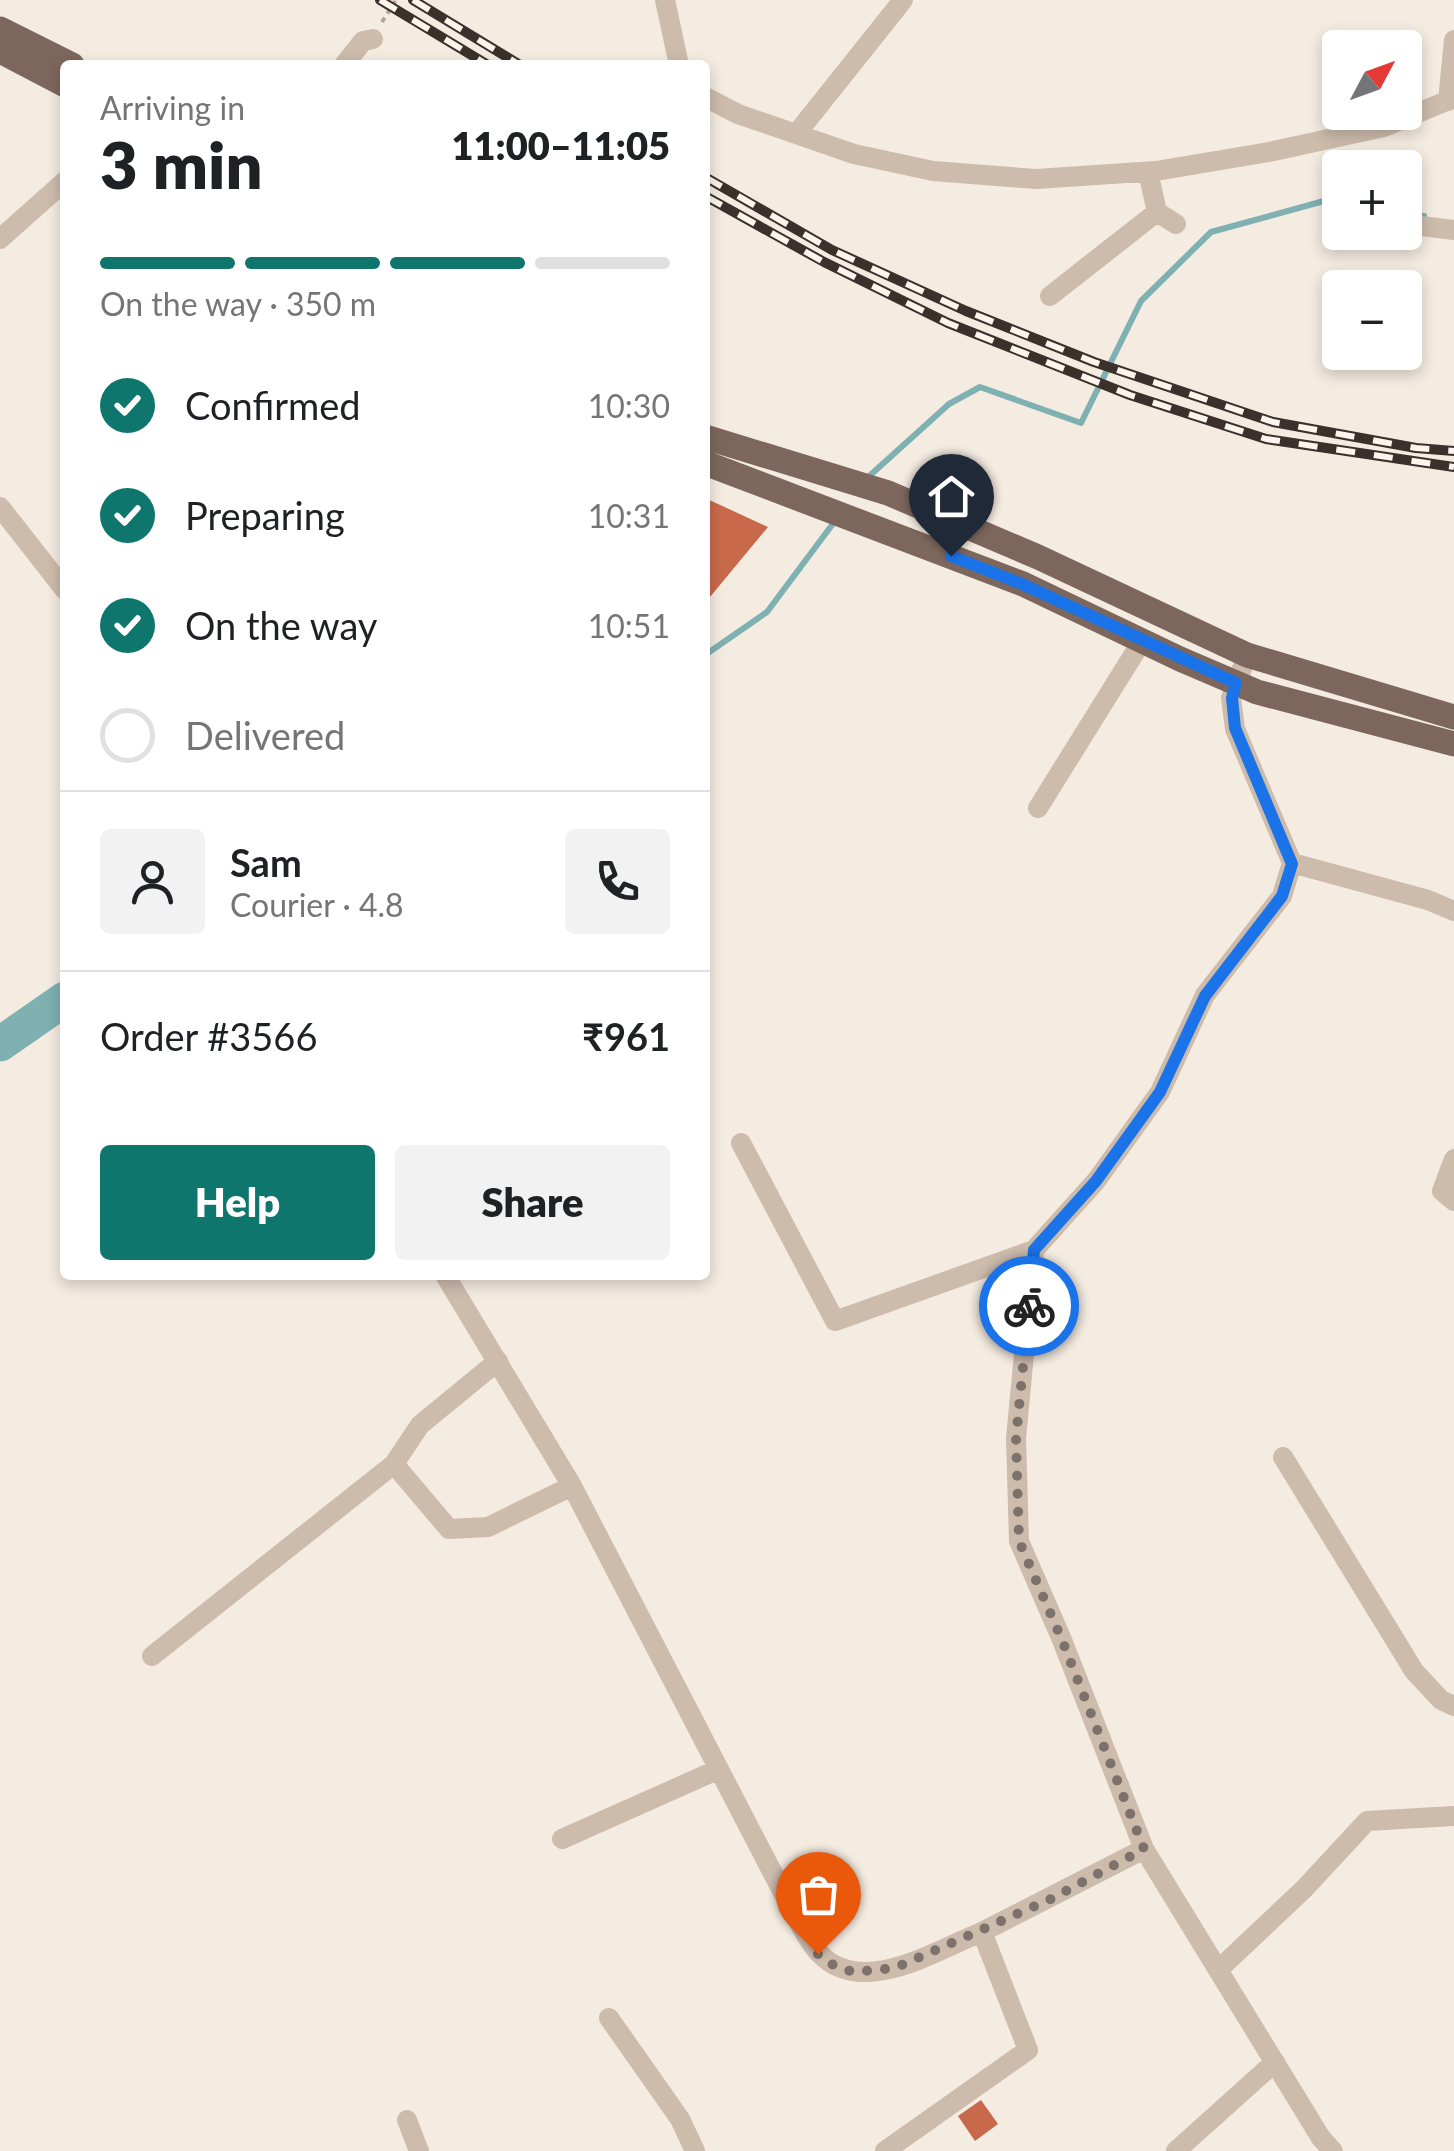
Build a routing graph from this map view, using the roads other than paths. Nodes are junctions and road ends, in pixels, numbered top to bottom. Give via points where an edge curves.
1 (665, 0) edge
2 (903, 0) edge
3 (0, 29) edge
4 (373, 40) road end
5 (1454, 40) edge
6 (0, 51) edge
7 (62, 60) edge
8 (348, 60) edge
9 (677, 60) edge
10 (60, 82) edge
11 (710, 99) edge
12 (1451, 100) edge
13 (796, 133) junction
14 (1148, 172) junction
15 (60, 185) edge
16 (1157, 212) junction
17 (1176, 224) dead end
18 (1422, 226) edge
19 (1454, 230) edge
20 (0, 239) edge
21 (1050, 296) dead end
22 (710, 438) edge
23 (710, 466) edge
24 (0, 506) edge
25 (60, 584) edge
26 (1142, 640) junction
27 (1247, 655) junction
28 (1236, 683) junction
29 (1454, 717) edge
30 (1454, 744) edge
31 (1038, 808) dead end
32 (1292, 864) junction
33 (1454, 911) edge
34 (740, 1142) dead end
35 (1454, 1159) edge
36 (1454, 1201) edge
37 (1034, 1250) junction
38 (448, 1280) edge
39 (498, 1362) junction
40 (1283, 1456) dead end
41 (394, 1464) junction
42 (572, 1486) junction
43 (152, 1656) dead end
44 (1454, 1706) edge
45 (719, 1769) junction
46 (1454, 1816) edge
47 (562, 1839) dead end
48 (1144, 1849) junction
49 (982, 1932) junction
50 (1218, 1970) junction
51 (609, 2018) dead end
52 (1274, 2062) junction
53 (407, 2120) dead end
54 (419, 2151) edge
55 (695, 2151) edge
56 (885, 2151) edge
57 (1176, 2151) edge
58 (1332, 2151) edge

1 - 9 street
2 - 13 street
3 - 7 main road
4 - 8 street via 363,41
5 - 12 street
6 - 10 main road
11 - 13 street
12 - 14 street via 1384,126
13 - 14 street via 933,171 1036,178
14 - 16 street
15 - 20 street
16 - 17 street
16 - 21 street
18 - 19 street
22 - 27 main road via 888,493
23 - 26 main road via 1022,584
24 - 25 street
26 - 28 main road
26 - 31 street
27 - 28 street
27 - 29 main road
28 - 30 main road
28 - 32 street via 1235,728
32 - 33 street
32 - 37 street via 1282,896 1205,996 1160,1092 1096,1181
34 - 37 street via 836,1321
35 - 36 street via 1442,1191
37 - 48 street via 1016,1438 1019,1541
38 - 39 street
39 - 41 street via 420,1425
39 - 42 street
40 - 44 street via 1414,1672
41 - 42 street via 449,1529 488,1527
41 - 43 street
42 - 45 street
45 - 47 street
45 - 49 street via 794,1914 818,1954 836,1967 876,1972
46 - 50 street via 1367,1820
48 - 49 street
48 - 50 street
49 - 56 street via 1028,2050
50 - 52 street
51 - 55 street
52 - 57 street
52 - 58 street
53 - 54 street

